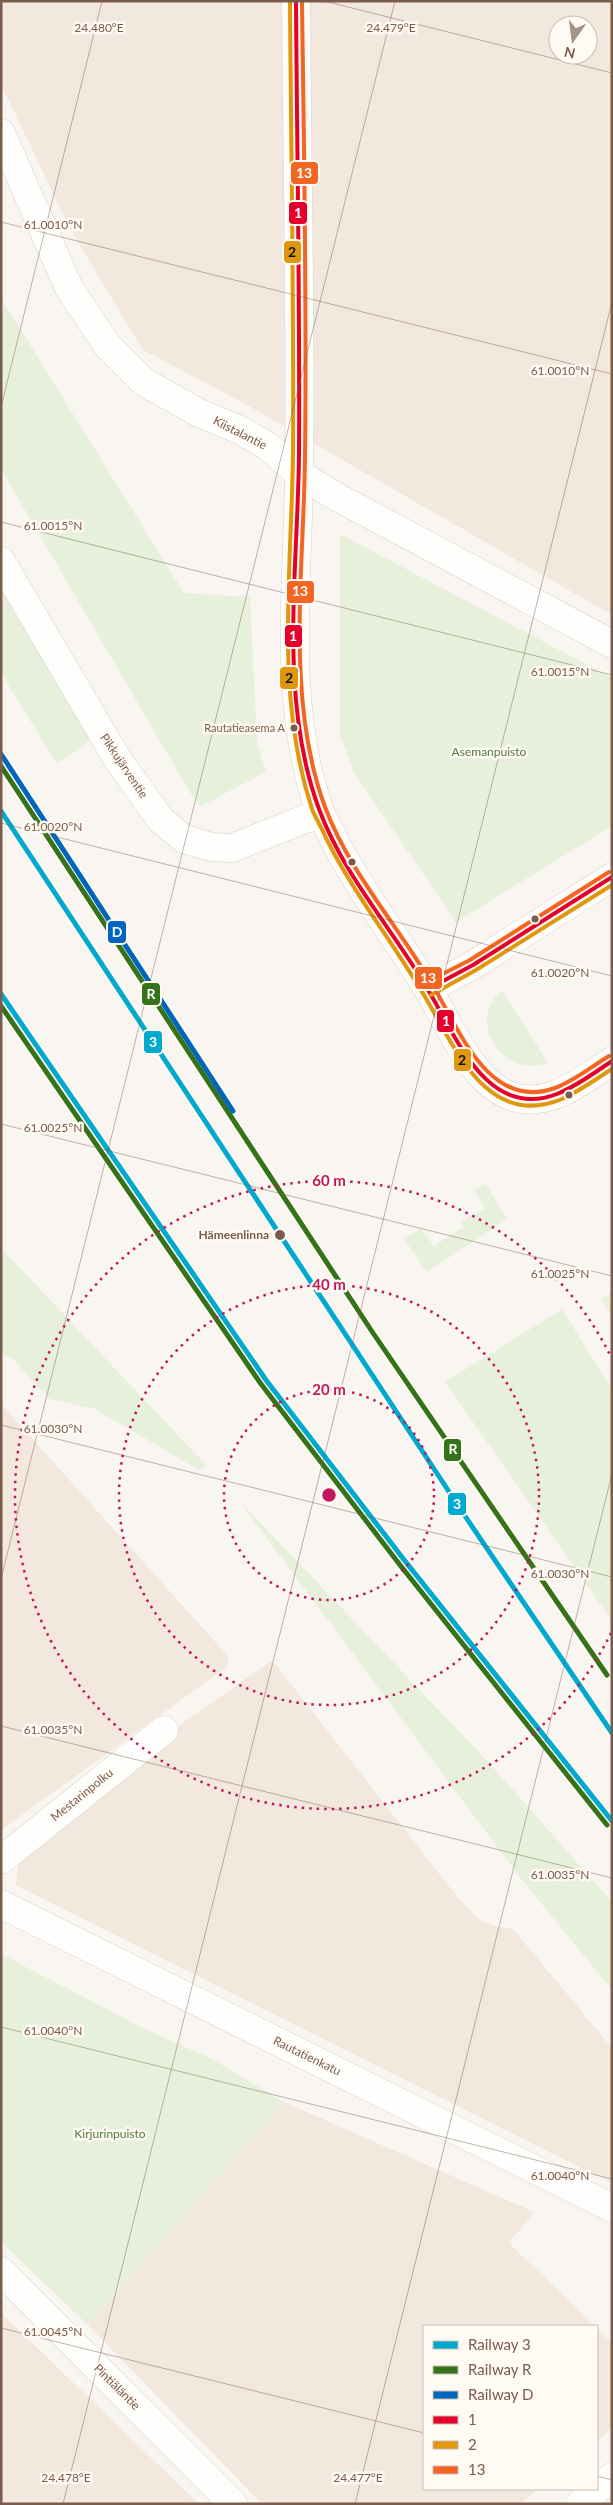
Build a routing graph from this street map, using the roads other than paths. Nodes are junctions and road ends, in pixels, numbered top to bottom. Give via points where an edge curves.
1 (296, 1) edge
2 (1, 133) edge
3 (300, 474) junction
4 (1, 561) edge
5 (612, 644) edge
6 (320, 813) junction
7 (612, 877) edge
8 (428, 989) junction
9 (612, 1061) edge
10 (164, 1730) dead end
11 (1, 1860) edge
12 (1, 1904) edge
13 (612, 2208) edge
14 (1, 2271) edge
15 (612, 2478) edge
16 (598, 2489) edge
17 (597, 2490) edge
18 (233, 2504) edge
19 (580, 2504) edge

1 - 3 street
2 - 3 street, Kiistalantie via 69,288 106,345 144,382 269,447
3 - 5 street, Kiistalantie
3 - 6 street via 297,700 302,742
4 - 6 street, Pikkujärventie via 118,760 161,820 184,839 211,847 232,848
6 - 8 street via 354,876
7 - 8 street via 473,965
8 - 9 street via 470,1062 487,1082 501,1091 526,1099 550,1097
10 - 11 street, Mestarinpolku
12 - 13 street, Rautatienkatu
14 - 18 street, Pintiäläntie
15 - 16 street
17 - 19 street

